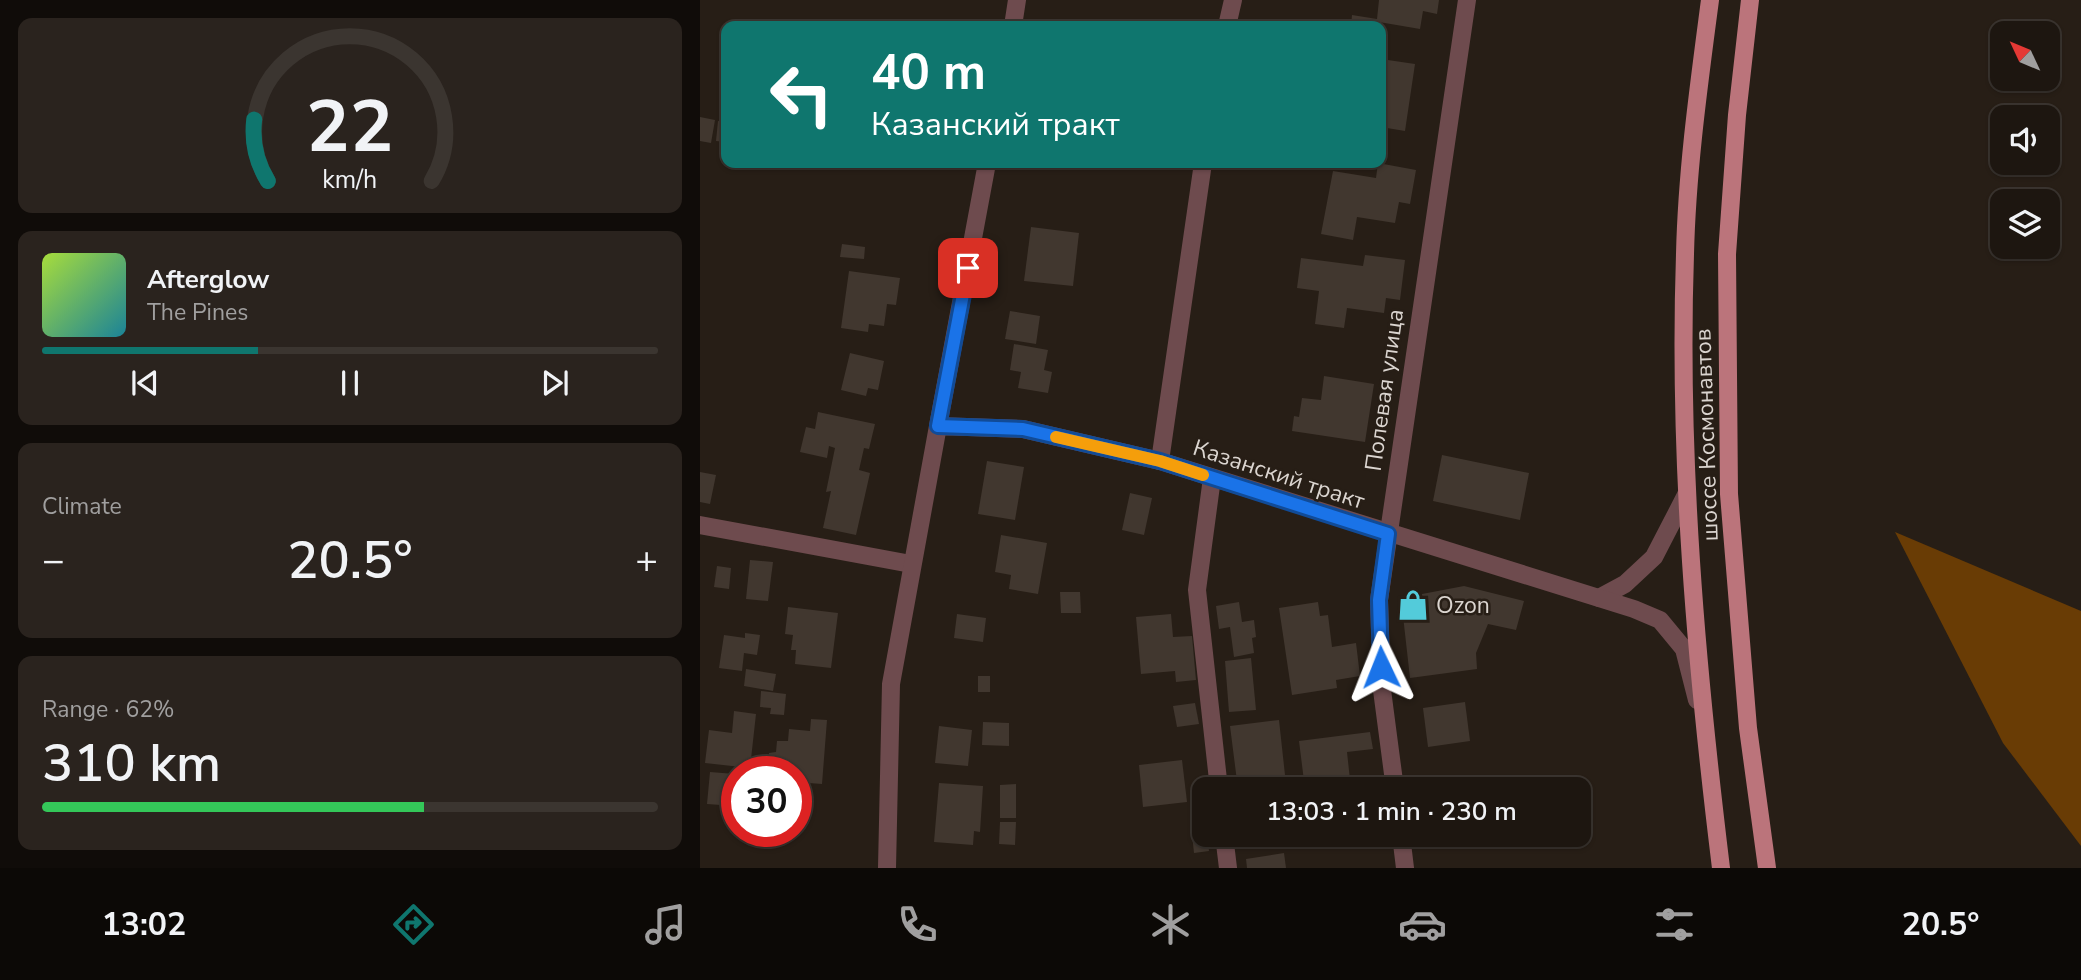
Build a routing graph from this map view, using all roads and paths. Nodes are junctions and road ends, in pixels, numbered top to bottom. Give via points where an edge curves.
1 (1017, 0) edge
2 (1233, 0) edge
3 (1467, 0) edge
4 (1710, 0) edge
5 (1750, 0) edge
6 (1014, 21) edge
7 (1228, 21) edge
8 (986, 168) edge
9 (1202, 168) edge
10 (938, 426) junction
11 (1160, 461) junction
12 (1212, 478) junction
13 (1686, 495) junction
14 (700, 526) edge
15 (1388, 534) junction
16 (911, 564) junction
17 (1599, 598) junction
18 (1703, 727) junction
19 (1218, 777) edge
20 (1393, 777) edge
21 (1225, 847) edge
22 (1402, 847) edge
23 (887, 868) edge
24 (1228, 868) edge
25 (1405, 868) edge
26 (1721, 868) edge
27 (1767, 868) edge

1 - 6 street
2 - 7 street
3 - 15 street, Полевая улица
4 - 13 main road, шоссе Космонавтов via 1685,253
5 - 27 main road, шоссе Космонавтов via 1727,254 1729,494 1748,728
8 - 10 street
9 - 11 street
10 - 11 street, Казанский тракт via 1023,429
10 - 16 street
11 - 12 street, Казанский тракт
12 - 15 street, Казанский тракт
12 - 19 street via 1197,590
13 - 17 street via 1654,557 1625,584
13 - 18 main road, шоссе Космонавтов
14 - 16 street
15 - 17 street, Казанский тракт
15 - 20 street, Полевая улица via 1379,600 1382,690
16 - 23 street via 891,684
17 - 18 street, Казанский тракт via 1660,620 1684,649
18 - 26 main road, шоссе Космонавтов
21 - 24 street
22 - 25 street

